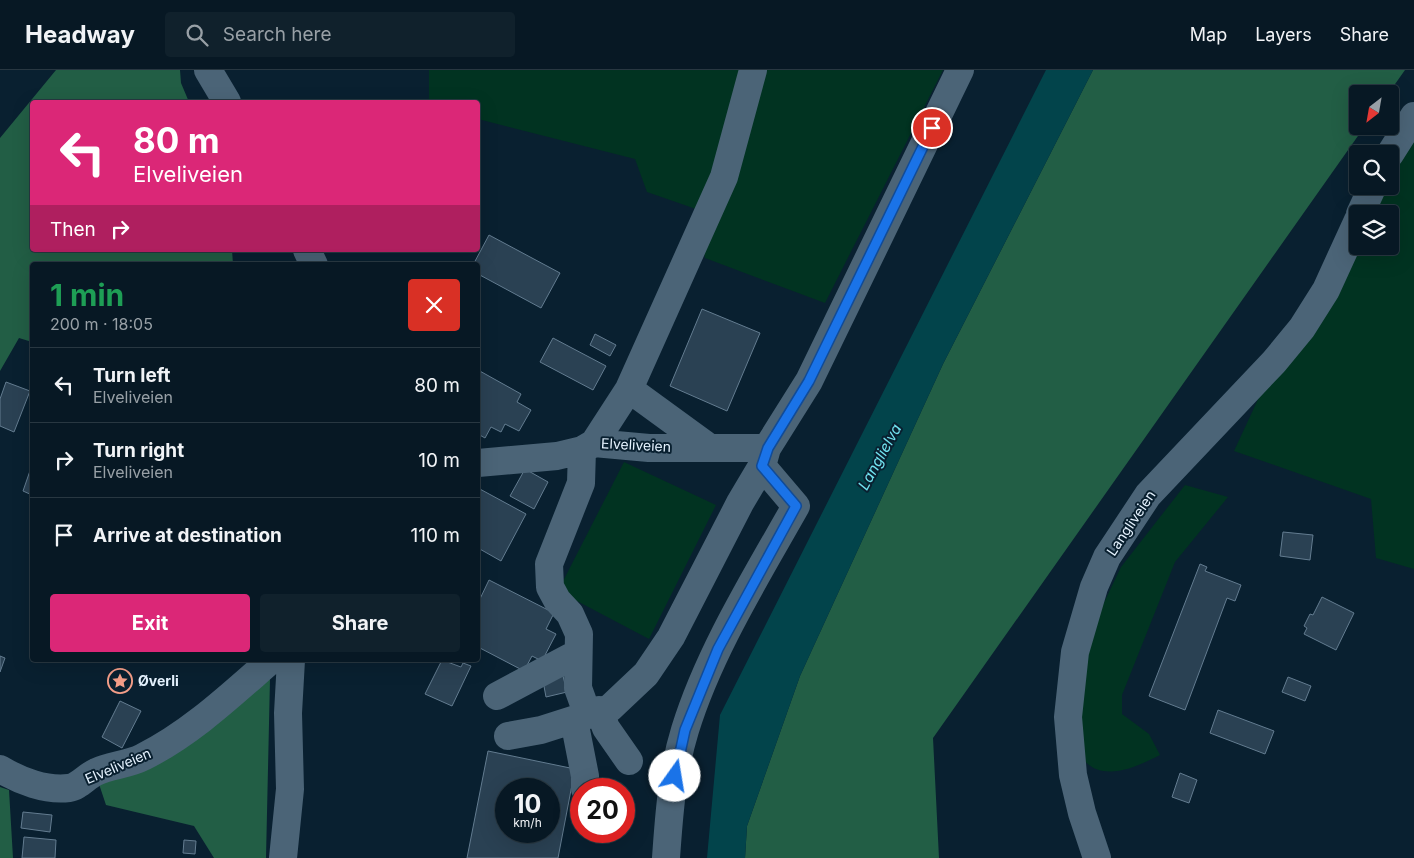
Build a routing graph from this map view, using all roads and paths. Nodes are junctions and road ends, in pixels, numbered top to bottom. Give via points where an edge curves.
1 (208, 70) edge
2 (753, 70) edge
3 (960, 70) edge
4 (226, 100) edge
5 (1414, 116) edge
6 (1396, 145) edge
7 (1349, 240) edge
8 (629, 389) junction
9 (588, 447) junction
10 (710, 448) junction
11 (765, 457) junction
12 (480, 463) edge
13 (578, 653) junction
14 (269, 662) edge
15 (291, 662) edge
16 (497, 696) dead end
17 (586, 715) junction
18 (508, 736) dead end
19 (629, 761) dead end
20 (0, 769) edge
21 (584, 778) edge
22 (283, 858) edge
23 (666, 858) edge
24 (1097, 858) edge

1 - 4 street
2 - 8 street via 724,177
3 - 11 street via 809,381
5 - 6 street
7 - 24 street, Langliveien via 1326,290 1302,328 1148,495 1107,557 1094,587 1074,652 1068,718 1073,776
8 - 9 street
8 - 10 street
9 - 10 street, Elveliveien
9 - 12 street, Elveliveien via 557,456
9 - 13 street via 581,483 548,564 550,587 570,614 579,634
10 - 11 street, Elveliveien
11 - 17 street via 671,637 646,674 610,708
11 - 23 street via 796,506 718,649 685,730 671,791
13 - 16 street
13 - 17 street via 578,688
14 - 20 street, Elveliveien via 221,704 163,746 125,765 97,772 72,788 23,781
15 - 22 street via 288,713 290,789
17 - 18 street via 541,730
17 - 19 street via 606,728
17 - 21 street

